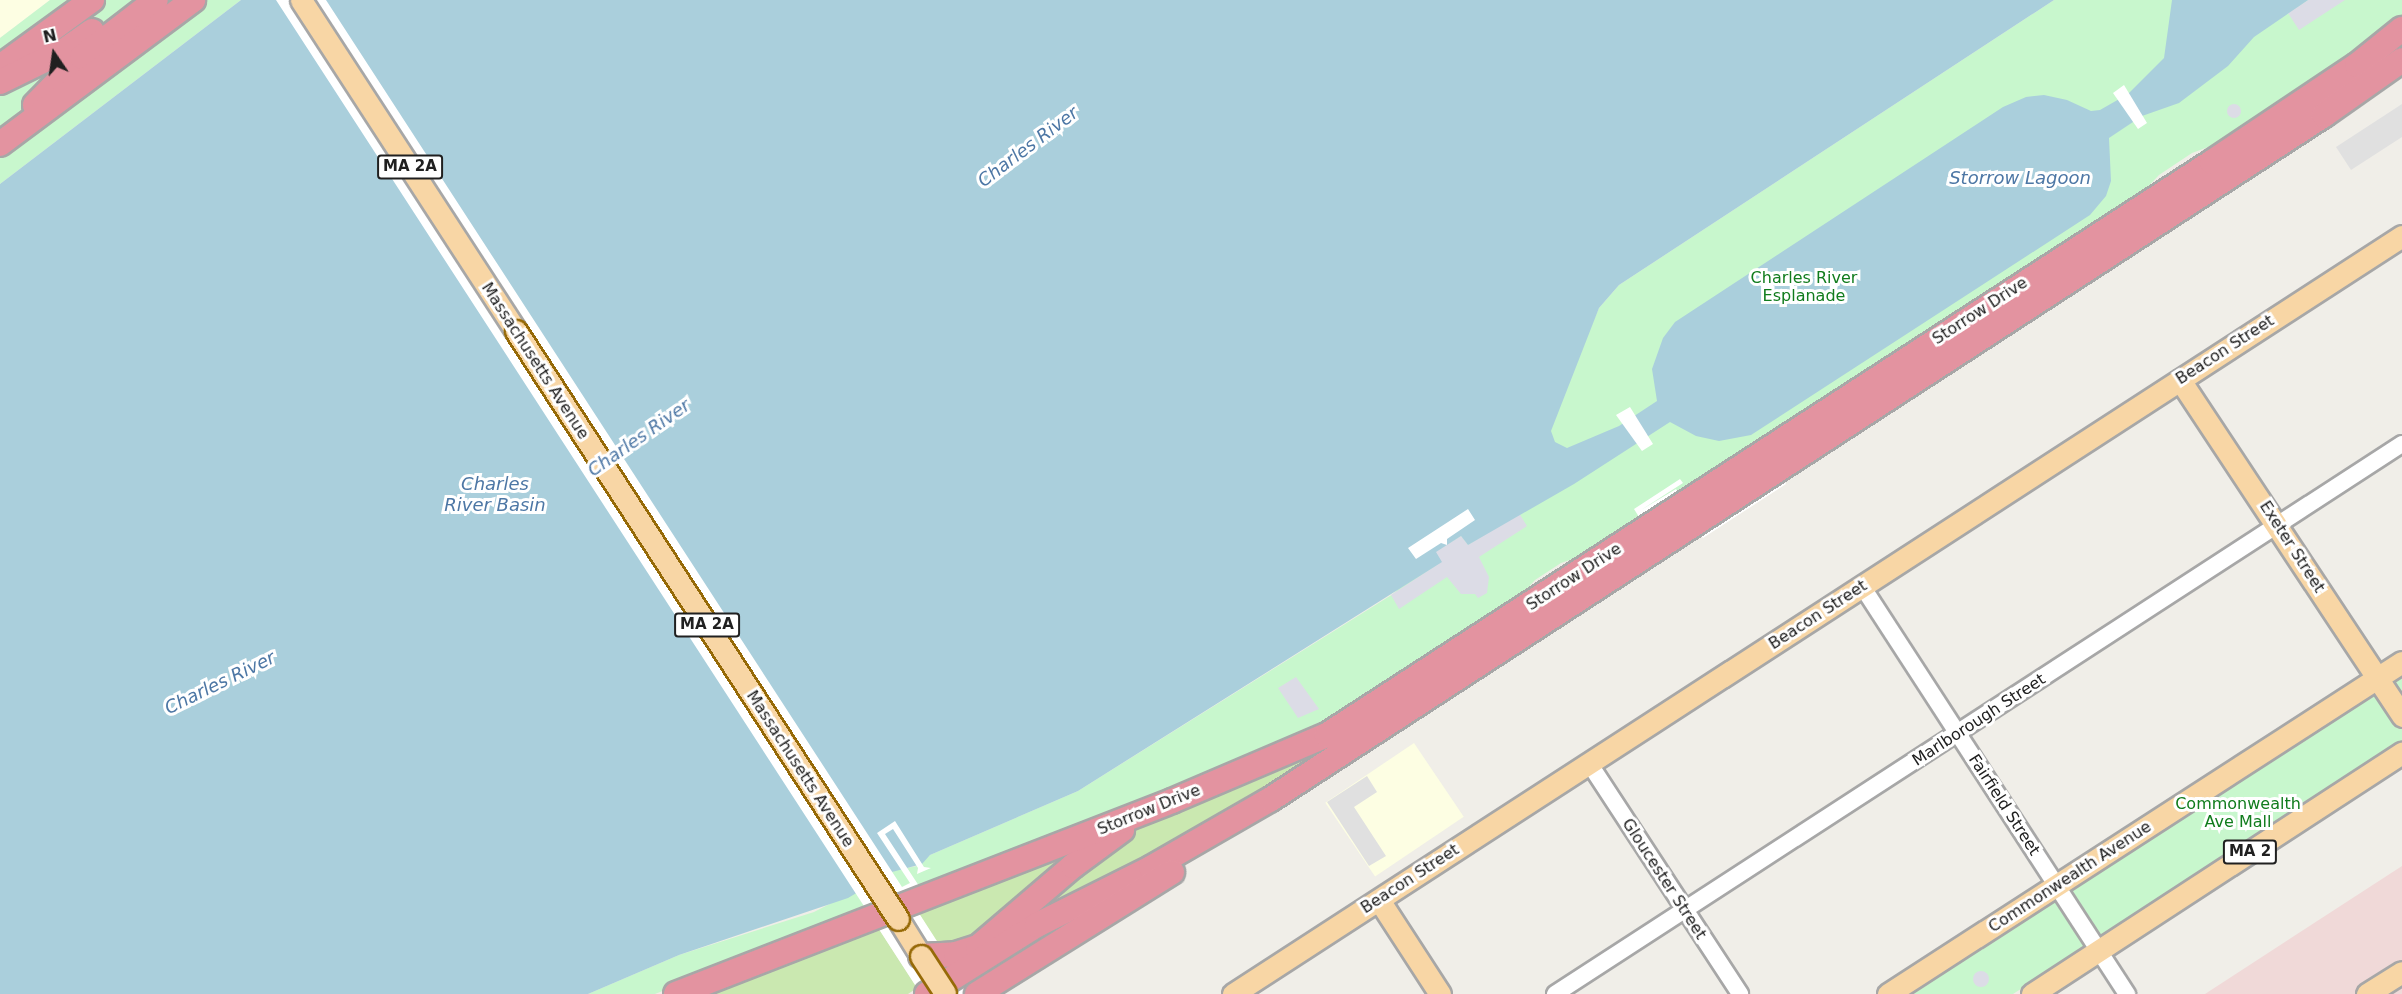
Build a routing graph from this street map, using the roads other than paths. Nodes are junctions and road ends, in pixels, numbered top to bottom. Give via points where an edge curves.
1 (92, 0) edge
2 (132, 0) edge
3 (156, 0) edge
4 (193, 0) edge
5 (301, 0) edge
6 (2402, 29) edge
7 (2402, 60) edge
8 (0, 67) edge
9 (2402, 74) edge
10 (0, 82) edge
11 (2324, 115) junction
12 (0, 143) edge
13 (2402, 236) edge
14 (2180, 380) junction
15 (2402, 444) edge
16 (2277, 526) junction
17 (1862, 586) junction
18 (2402, 662) edge
19 (2377, 678) junction
20 (2402, 716) edge
21 (1958, 733) junction
22 (2402, 753) edge
23 (1589, 763) junction
24 (1288, 789) junction
25 (1154, 808) junction
26 (2057, 886) junction
27 (1379, 900) junction
28 (1684, 908) junction
29 (2098, 951) junction
30 (921, 956) junction
31 (2402, 972) edge
32 (686, 991) edge
33 (927, 994) edge
34 (946, 994) edge
35 (977, 994) edge
36 (1233, 994) edge
37 (1440, 994) edge
38 (1555, 994) edge
39 (1740, 994) edge
40 (1888, 994) edge
41 (2032, 994) edge
42 (2127, 994) edge
43 (2367, 994) edge

1 - 8 highway
2 - 10 highway via 75,43
3 - 12 highway via 73,65
4 - 12 highway
5 - 30 main road, Massachusetts Avenue / MA 2A, bridge
6 - 25 highway, Storrow Drive via 2357,65 2212,162 1376,706 1296,750
7 - 11 highway, Storrow Drive
9 - 11 highway
11 - 24 highway, Storrow Drive
13 - 14 main road, Beacon Street
14 - 16 main road, Exeter Street
14 - 17 main road, Beacon Street
15 - 16 street, Marlborough Street
16 - 19 main road, Exeter Street
16 - 21 street, Marlborough Street
17 - 21 street, Fairfield Street
17 - 23 main road, Beacon Street
18 - 19 main road, Commonwealth Avenue
19 - 20 main road, Exeter Street
19 - 26 main road, Commonwealth Avenue
21 - 26 street, Fairfield Street
21 - 28 street, Marlborough Street
22 - 29 main road, MA 2
23 - 27 main road, Beacon Street
23 - 28 street, Gloucester Street
24 - 33 highway, Storrow Drive via 1151,868 1037,925
24 - 35 highway via 1240,828
25 - 30 highway via 974,949
25 - 32 highway, Storrow Drive
26 - 29 street, Fairfield Street
26 - 40 main road, Commonwealth Avenue
27 - 36 main road, Beacon Street
27 - 37 main road
28 - 38 street, Marlborough Street
28 - 39 street, Gloucester Street
29 - 41 main road, MA 2
29 - 42 street, Fairfield Street
30 - 34 main road, Massachusetts Avenue / MA 2A, bridge
31 - 43 main road

